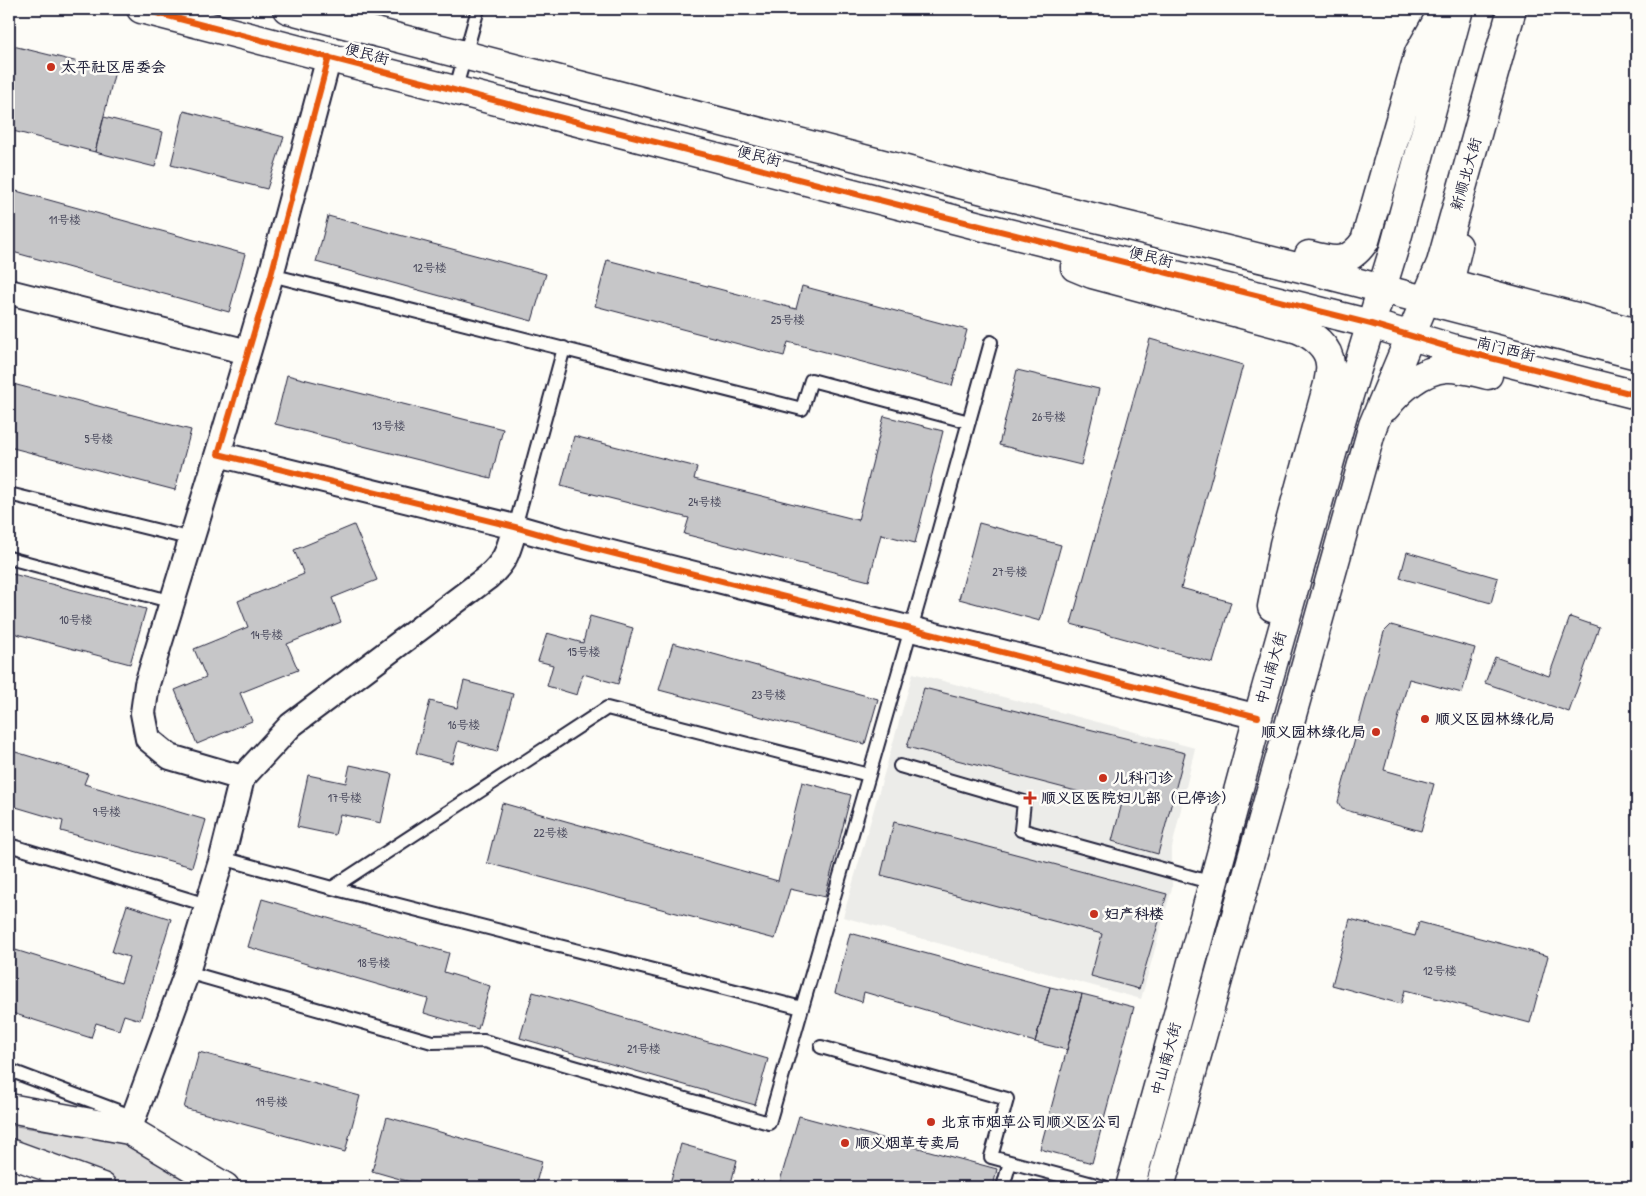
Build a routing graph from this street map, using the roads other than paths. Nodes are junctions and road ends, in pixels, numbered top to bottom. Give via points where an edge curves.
1 (141, 9) edge
2 (287, 9) edge
3 (478, 9) edge
4 (1444, 9) edge
5 (1459, 9) edge
6 (1512, 9) edge
7 (1516, 9) edge
8 (464, 56) junction
9 (329, 57) junction
10 (455, 91) junction
11 (1010, 197) junction
12 (980, 226) junction
13 (271, 275) junction
14 (1382, 288) junction
15 (9, 292) edge
16 (1425, 300) junction
17 (1371, 324) junction
18 (1637, 333) edge
19 (1411, 336) junction
20 (991, 342) dead end
21 (564, 348) junction
22 (248, 352) junction
23 (1637, 355) edge
24 (1637, 395) edge
25 (1637, 412) edge
26 (969, 422) junction
27 (1373, 425) junction
28 (220, 446) junction
29 (9, 494) edge
30 (515, 527) junction
31 (192, 539) junction
32 (9, 558) edge
33 (172, 602) junction
34 (911, 629) junction
35 (1265, 689) junction
36 (1258, 717) junction
37 (900, 766) dead end
38 (869, 775) junction
39 (242, 778) junction
40 (9, 845) edge
41 (222, 858) junction
42 (1213, 883) junction
43 (332, 888) junction
44 (207, 905) junction
45 (187, 972) junction
46 (802, 1008) junction
47 (821, 1047) dead end
48 (9, 1070) edge
49 (9, 1108) edge
50 (131, 1123) junction
51 (9, 1153) edge
52 (1010, 1162) junction
53 (102, 1187) edge
54 (225, 1187) edge
55 (1003, 1187) edge
56 (1104, 1187) edge
57 (1130, 1187) edge
58 (1160, 1187) edge

1 - 9 street, 便民街
2 - 8 street, 便民街
3 - 8 lane
4 - 11 street via 1419,53 1365,241 1349,258 1326,260 1097,202
5 - 14 street
6 - 16 street, 新顺北大街 via 1440,263
7 - 18 street via 1510,62 1451,278 1456,285 1465,288
8 - 10 lane
8 - 11 street, 便民街
9 - 10 street, 便民街
9 - 13 street
10 - 12 street, 便民街
11 - 14 street, 便民街
12 - 17 street, 便民街
12 - 35 street via 1092,274 1298,329 1309,333 1324,349 1330,363 1328,384 1281,561 1272,606
13 - 21 lane
13 - 22 street
14 - 16 street, 南门西街
14 - 17 street
15 - 22 street
16 - 19 street, 新顺北大街
16 - 23 street, 南门西街
17 - 19 street, 南门西街
17 - 35 street, 中山南大街
19 - 24 street, 南门西街
19 - 27 street, 新顺北大街
20 - 26 lane
21 - 26 lane via 802,409 811,380
21 - 30 lane
22 - 28 street
25 - 27 street via 1460,368 1445,368 1414,379 1392,399
26 - 34 lane
27 - 58 street
28 - 30 street via 218,454
28 - 31 street
29 - 31 lane
30 - 34 street
30 - 39 street via 502,564 488,578 291,725
31 - 33 street
32 - 33 lane
33 - 39 street via 147,684 143,713 148,739 170,757
34 - 36 street
34 - 38 lane
35 - 36 street, 中山南大街
36 - 42 street, 中山南大街
37 - 42 lane via 1024,802 1021,830
38 - 43 lane via 607,708
38 - 46 lane
39 - 41 street
40 - 44 lane
41 - 43 lane
41 - 44 street
42 - 57 street, 中山南大街
43 - 46 lane
44 - 45 street
45 - 46 lane via 432,1042 484,1041 769,1123
45 - 50 street
47 - 52 lane via 1006,1099 991,1157
48 - 50 lane
49 - 50 street
50 - 54 street
51 - 53 street
52 - 55 lane
52 - 56 lane

